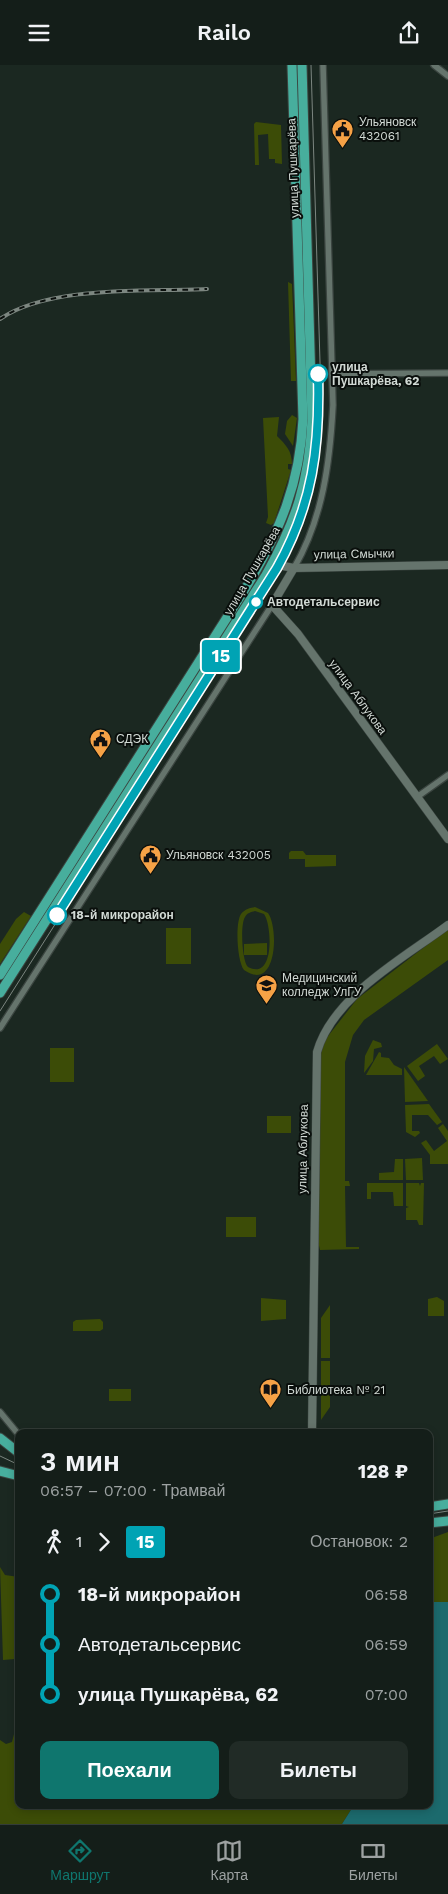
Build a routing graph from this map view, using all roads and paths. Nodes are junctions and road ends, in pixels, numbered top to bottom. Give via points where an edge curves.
1 (292, 65) edge
2 (302, 65) edge
3 (323, 65) edge
4 (434, 65) edge
5 (448, 76) edge
6 (296, 177) junction
7 (306, 177) junction
8 (296, 195) junction
9 (306, 195) junction
10 (304, 276) junction
11 (448, 373) edge
12 (332, 374) junction
13 (307, 407) junction
14 (263, 559) junction
15 (272, 564) junction
16 (448, 565) edge
17 (294, 568) junction
18 (272, 605) junction
19 (448, 775) edge
20 (417, 797) junction
21 (448, 839) edge
22 (448, 925) edge
23 (0, 975) edge
24 (0, 993) edge
25 (0, 1028) edge
26 (0, 1412) edge
27 (312, 1429) edge
28 (15, 1430) edge
29 (0, 1439) edge
30 (15, 1450) edge
31 (0, 1471) edge
32 (15, 1475) edge
33 (448, 1504) edge
34 (433, 1506) edge
35 (448, 1521) edge
36 (433, 1523) edge

1 - 6 main road, улица Пушкарёва
2 - 7 main road, улица Пушкарёва
3 - 12 street
4 - 5 street
6 - 7 main road
6 - 8 main road, улица Пушкарёва
7 - 9 main road, улица Пушкарёва
8 - 9 main road
8 - 10 main road, улица Пушкарёва
9 - 10 main road, улица Пушкарёва
10 - 13 main road, улица Пушкарёва
11 - 12 street
12 - 17 street via 331,445 323,492 311,534
13 - 14 main road, улица Пушкарёва via 294,483
13 - 15 main road, улица Пушкарёва via 311,440 303,489 288,534
14 - 15 main road, улица Смычки
14 - 23 main road, улица Пушкарёва
15 - 17 street, улица Смычки
15 - 24 main road, улица Пушкарёва
16 - 17 street, улица Смычки
17 - 18 street
18 - 20 street, улица Аблукова via 298,634
18 - 25 street
19 - 20 street
20 - 21 street, улица Аблукова
22 - 27 street, улица Аблукова via 352,997 317,1052
26 - 28 street
29 - 30 main road
31 - 32 main road
33 - 34 main road
35 - 36 main road

